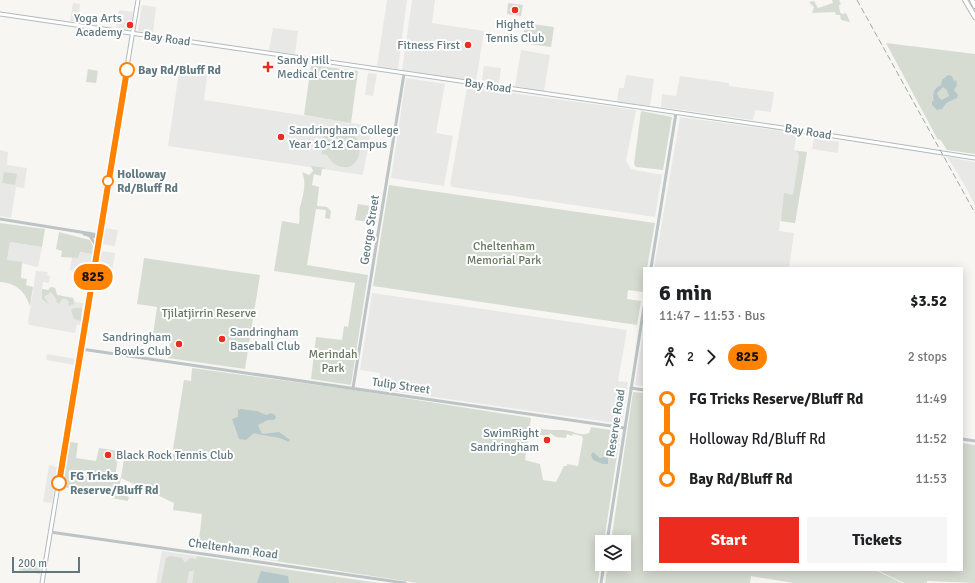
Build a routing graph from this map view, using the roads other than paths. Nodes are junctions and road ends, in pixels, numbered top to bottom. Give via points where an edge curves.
1 (138, 0) edge
2 (965, 0) edge
3 (972, 0) edge
4 (975, 6) edge
5 (0, 14) edge
6 (975, 17) edge
7 (133, 34) junction
8 (404, 74) junction
9 (676, 113) junction
10 (975, 158) edge
11 (0, 219) edge
12 (82, 233) junction
13 (90, 236) junction
14 (99, 236) junction
15 (97, 248) junction
16 (651, 267) edge
17 (643, 313) edge
18 (80, 349) junction
19 (353, 388) junction
20 (631, 388) junction
21 (643, 390) edge
22 (624, 428) junction
23 (963, 439) edge
24 (975, 441) edge
25 (50, 531) junction
26 (608, 535) edge
27 (603, 571) edge
28 (42, 583) edge
29 (404, 583) edge
30 (601, 583) edge

1 - 7 main road
2 - 6 highway
3 - 4 highway
5 - 7 main road, Bay Road
7 - 8 main road, Bay Road
7 - 14 main road
8 - 9 main road, Bay Road
8 - 19 street, George Street
9 - 10 main road, Bay Road
9 - 16 street
11 - 12 street
12 - 13 street
12 - 14 street
13 - 14 street
13 - 15 street
14 - 15 main road
15 - 18 main road
17 - 20 street, Reserve Road
18 - 19 street, Tulip Street
18 - 25 main road
19 - 22 street, Tulip Street
20 - 21 street
20 - 22 street, Reserve Road
22 - 26 street, Reserve Road
23 - 24 street
25 - 28 main road
25 - 29 street, Cheltenham Road
27 - 30 street

